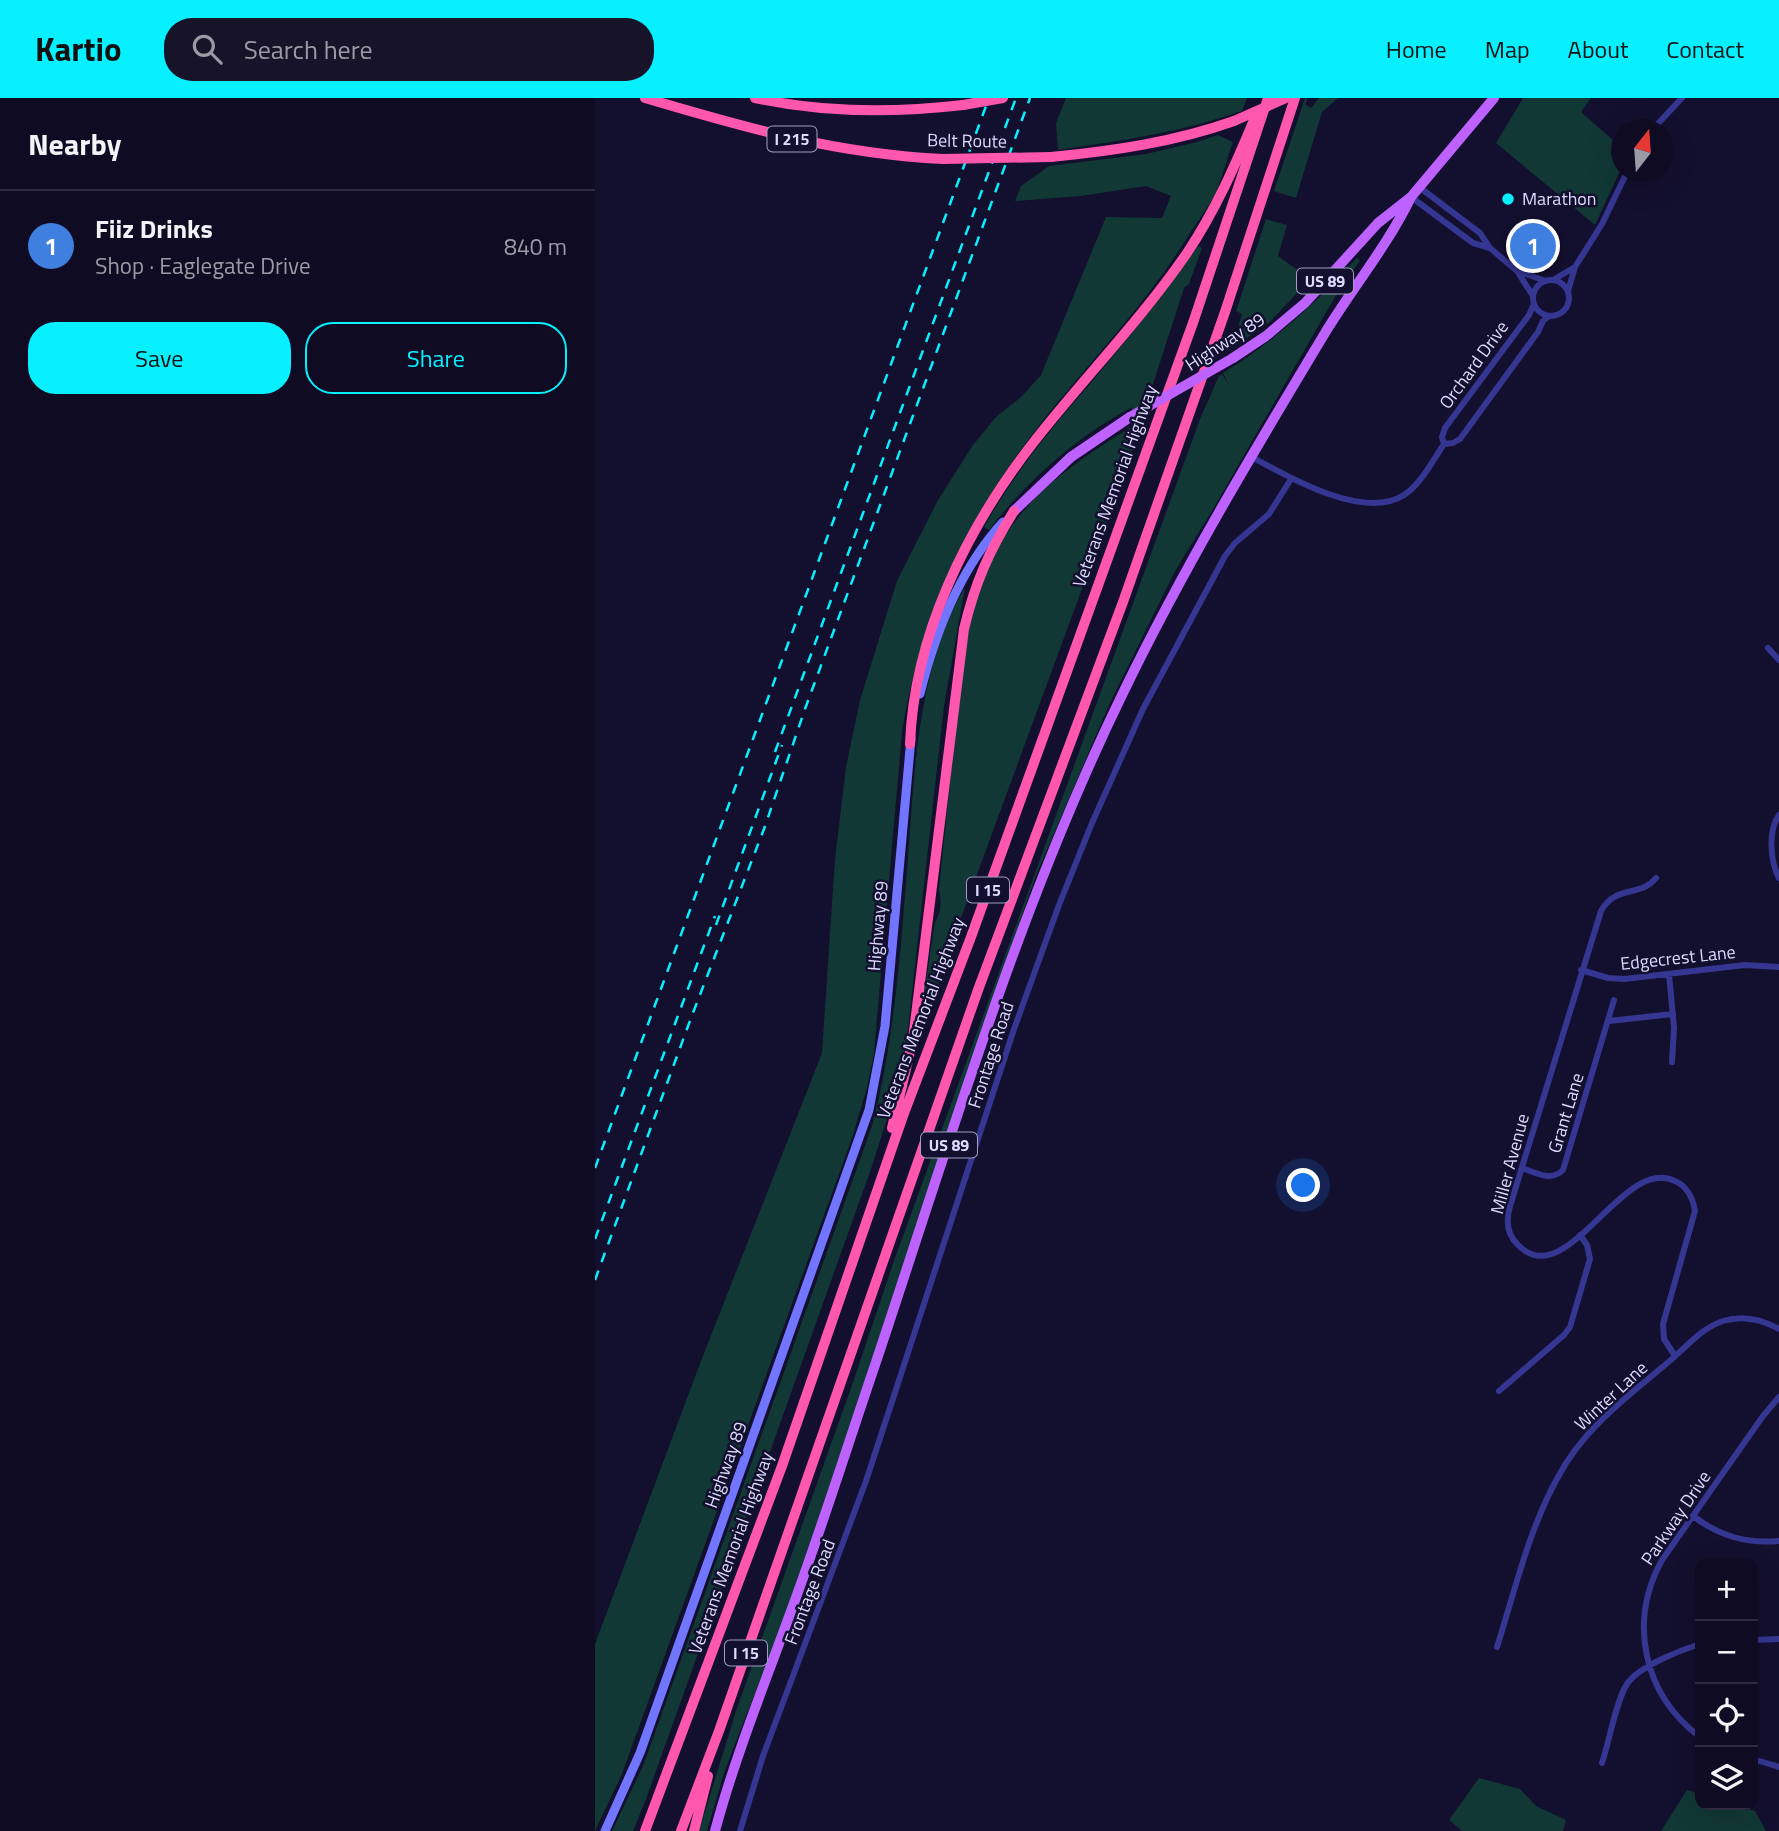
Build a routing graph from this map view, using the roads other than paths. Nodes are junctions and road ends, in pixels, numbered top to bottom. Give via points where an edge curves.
1 (645, 98) edge
2 (755, 98) edge
3 (1003, 98) edge
4 (1266, 98) edge
5 (1286, 98) edge
6 (1295, 98) edge
7 (1494, 98) edge
8 (1682, 98) edge
9 (1662, 119) edge
10 (1622, 182) edge
11 (1419, 187) junction
12 (1411, 197) junction
13 (1490, 248) junction
14 (1574, 267) junction
15 (1517, 271) junction
16 (1549, 280) junction
17 (1568, 291) junction
18 (1533, 296) junction
19 (1534, 304) junction
20 (1549, 316) junction
21 (1444, 444) junction
22 (1252, 457) junction
23 (1291, 479) junction
24 (1014, 511) junction
25 (1768, 648) dead end
26 (1779, 660) edge
27 (910, 744) junction
28 (1779, 815) edge
29 (1656, 878) dead end
30 (1779, 878) edge
31 (1779, 967) edge
32 (1581, 970) junction
33 (1669, 974) junction
34 (1614, 1000) dead end
35 (1673, 1014) junction
36 (1609, 1021) junction
37 (1672, 1062) dead end
38 (1522, 1168) junction
39 (880, 1182) junction
40 (1580, 1235) junction
41 (1779, 1329) edge
42 (1675, 1356) junction
43 (1499, 1391) dead end
44 (1779, 1396) edge
45 (1693, 1516) junction
46 (1779, 1541) edge
47 (1779, 1639) edge
48 (1758, 1640) edge
49 (1695, 1646) edge
50 (1497, 1647) dead end
51 (1649, 1667) junction
52 (719, 1731) junction
53 (1695, 1732) edge
54 (1758, 1761) edge
55 (1602, 1763) dead end
56 (1779, 1767) edge
57 (605, 1831) edge
58 (645, 1831) edge
59 (681, 1831) edge
60 (694, 1831) edge
61 (715, 1831) edge
62 (740, 1831) edge

1 - 5 highway, Belt Route / I 215, bridge via 813,144 943,159 1051,157 1170,140 1234,121
2 - 3 highway, Belt Route / I 215, bridge via 852,110 908,110
4 - 27 highway via 1218,201 1191,246 1034,442 978,527 931,629 913,700
4 - 39 highway, Veterans Memorial Highway / I 15 via 1194,320
6 - 52 highway, I 15 via 1128,589 978,990
7 - 11 main road, Highway 89 / US 89
8 - 9 street
10 - 14 street
11 - 12 main road, Highway 89 / US 89
11 - 13 street via 1480,233
12 - 13 street via 1473,243
12 - 22 main road, Highway 89 / US 89
12 - 24 main road, Highway 89 / US 89, bridge via 1377,223 1305,303 1266,336 1071,457
13 - 15 street
14 - 16 street
14 - 17 street
15 - 16 street
15 - 18 street
16 - 17 street via 1560,282
16 - 18 street via 1536,288
17 - 20 street via 1567,308
18 - 19 street
19 - 20 street
19 - 21 street, Orchard Drive via 1445,428
20 - 21 street, Orchard Drive via 1460,439
21 - 23 street, Orchard Drive via 1410,490 1383,503 1359,502
22 - 23 street, Orchard Drive
22 - 61 main road, Highway 89 / US 89 via 1124,691 1045,868
23 - 62 street, Frontage Road via 1269,514 1226,556 1143,709 1092,823 1014,1029 855,1512 762,1756
24 - 27 main road, Highway 89 / US 89 via 971,567 946,615 926,672
24 - 39 highway via 979,573 964,629 913,1039
25 - 26 street
27 - 57 main road, Highway 89 / US 89 via 885,1026 865,1124 640,1754
28 - 30 street via 1772,832
29 - 32 street, Miller Avenue via 1649,886 1618,893 1607,901
31 - 33 street, Edgecrest Lane via 1745,965
32 - 33 street, Edgecrest Lane via 1616,979
32 - 38 street, Miller Avenue
33 - 35 street
34 - 36 street, Grant Lane
35 - 36 street
35 - 37 street
36 - 38 street, Grant Lane via 1563,1170 1549,1177
38 - 40 street, Miller Avenue via 1507,1218 1517,1244 1531,1254 1545,1255 1558,1252
39 - 58 highway, Veterans Memorial Highway / I 15 via 782,1466
40 - 42 street, Miller Avenue via 1648,1180 1668,1178 1688,1191 1695,1216 1663,1329
40 - 43 street via 1590,1259 1570,1327
41 - 42 street, Winter Lane via 1746,1318 1726,1320 1707,1328
42 - 50 street, Winter Lane via 1600,1421 1559,1473 1534,1530
44 - 45 street, Parkway Drive
45 - 46 street via 1733,1538
45 - 51 street, Parkway Drive via 1662,1560 1649,1590 1643,1633
47 - 48 street
49 - 51 street
51 - 53 street, Parkway Drive via 1670,1709
51 - 55 street via 1627,1685
52 - 59 highway, I 15
52 - 60 highway
54 - 56 street

